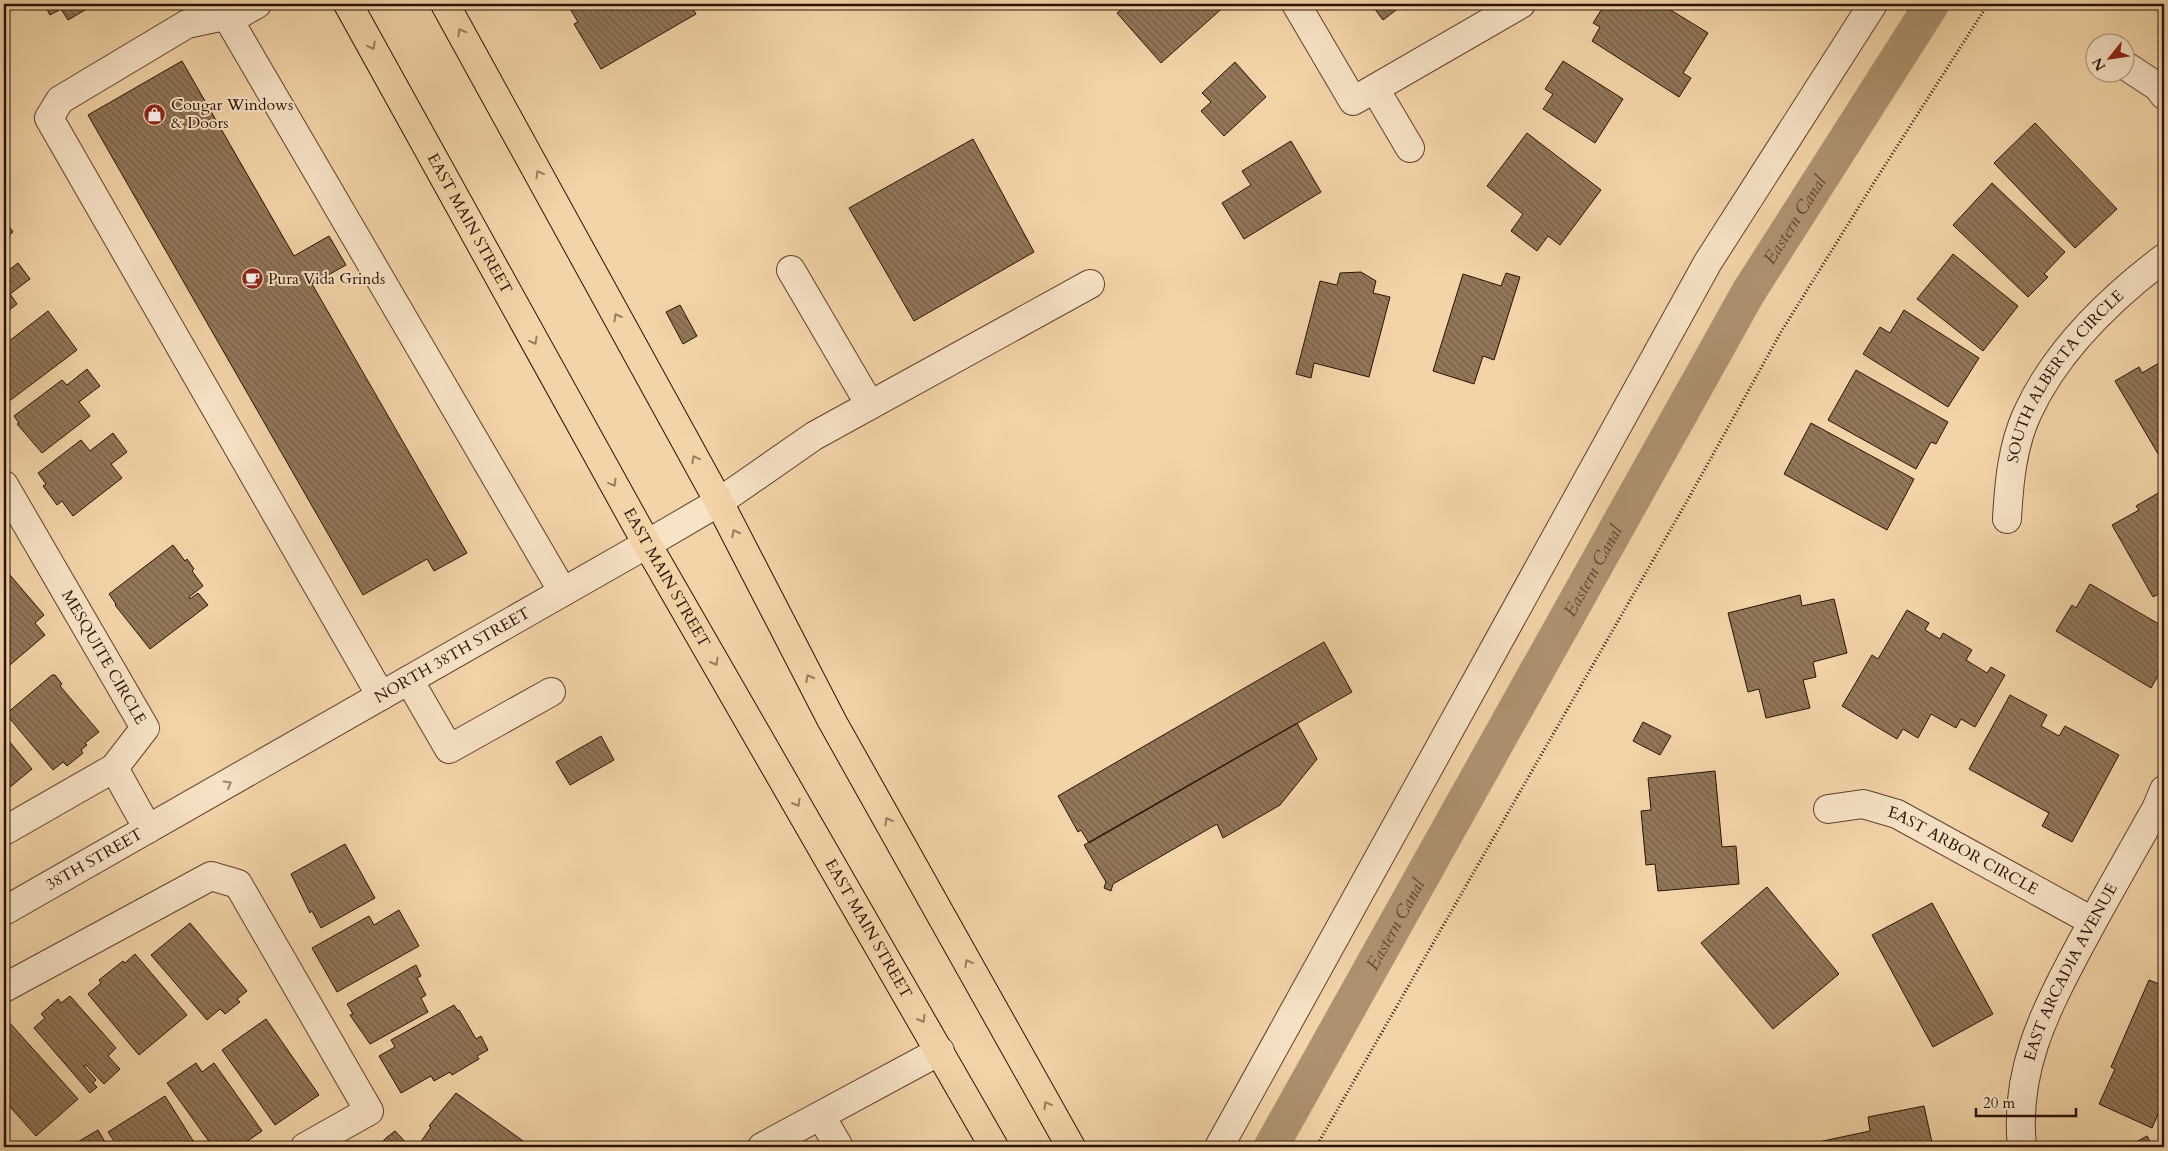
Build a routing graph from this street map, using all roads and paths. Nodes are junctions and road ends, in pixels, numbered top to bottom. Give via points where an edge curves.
1 (258, 4) edge
2 (348, 4) edge
3 (445, 4) edge
4 (1296, 4) edge
5 (1520, 4) edge
6 (1873, 4) edge
7 (1988, 4) edge
8 (226, 15) junction
9 (2136, 73) edge
10 (1364, 95) junction
11 (2164, 95) edge
12 (1410, 148) dead end
13 (2164, 258) edge
14 (791, 270) dead end
15 (1090, 284) dead end
16 (870, 405) junction
17 (4, 485) edge
18 (719, 502) junction
19 (2007, 519) dead end
20 (13, 523) edge
21 (647, 544) junction
22 (563, 592) junction
23 (409, 680) junction
24 (550, 692) dead end
25 (381, 696) junction
26 (114, 768) junction
27 (2160, 799) edge
28 (186, 808) joint
29 (1828, 808) dead end
30 (148, 829) junction
31 (4, 831) edge
32 (4, 911) edge
33 (2092, 921) junction
34 (4, 988) edge
35 (940, 1051) junction
36 (821, 1116) junction
37 (306, 1147) edge
38 (762, 1147) edge
39 (839, 1147) edge
40 (994, 1147) edge
41 (1071, 1147) edge
42 (1219, 1147) edge
43 (1316, 1147) edge
44 (2022, 1147) edge

1 - 8 street via 243,12
2 -> 21 main road, EAST MAIN STREET
18 -> 3 main road
4 - 10 street
5 - 10 street
6 - 42 street via 1708,262
7 - 43 path via 1781,332
8 - 22 street
8 - 25 street via 187,24 60,100 49,118
9 - 11 street
10 - 12 street
13 - 19 street, SOUTH ALBERTA CIRCLE via 2099,316 2040,389 2026,415 2012,462
14 - 16 street
15 - 16 street, NORTH 38TH STREET
16 - 18 street, NORTH 38TH STREET via 814,436
17 - 20 street, MESQUITE CIRCLE
18 - 21 street, NORTH 38TH STREET
41 -> 18 main road via 832,721
20 - 26 street, MESQUITE CIRCLE via 145,728
21 - 22 street, NORTH 38TH STREET
21 -> 35 main road, EAST MAIN STREET
22 - 23 street, NORTH 38TH STREET
23 - 24 street via 449,749
23 - 25 street, NORTH 38TH STREET
28 -> 25 street, NORTH 38TH STREET
26 - 30 street
26 - 31 street, MESQUITE CIRCLE
27 - 33 street, EAST ARCADIA AVENUE
28 - 30 street, 38TH STREET
29 - 33 street, EAST ARBOR CIRCLE via 1863,804 1897,814
30 - 32 street, 38TH STREET
33 - 44 street, EAST ARCADIA AVENUE via 2044,1016 2032,1049 2021,1109
34 - 37 street via 211,876 238,884 369,1111
35 - 36 street
35 - 40 main road, EAST MAIN STREET
36 - 38 street
36 - 39 street

